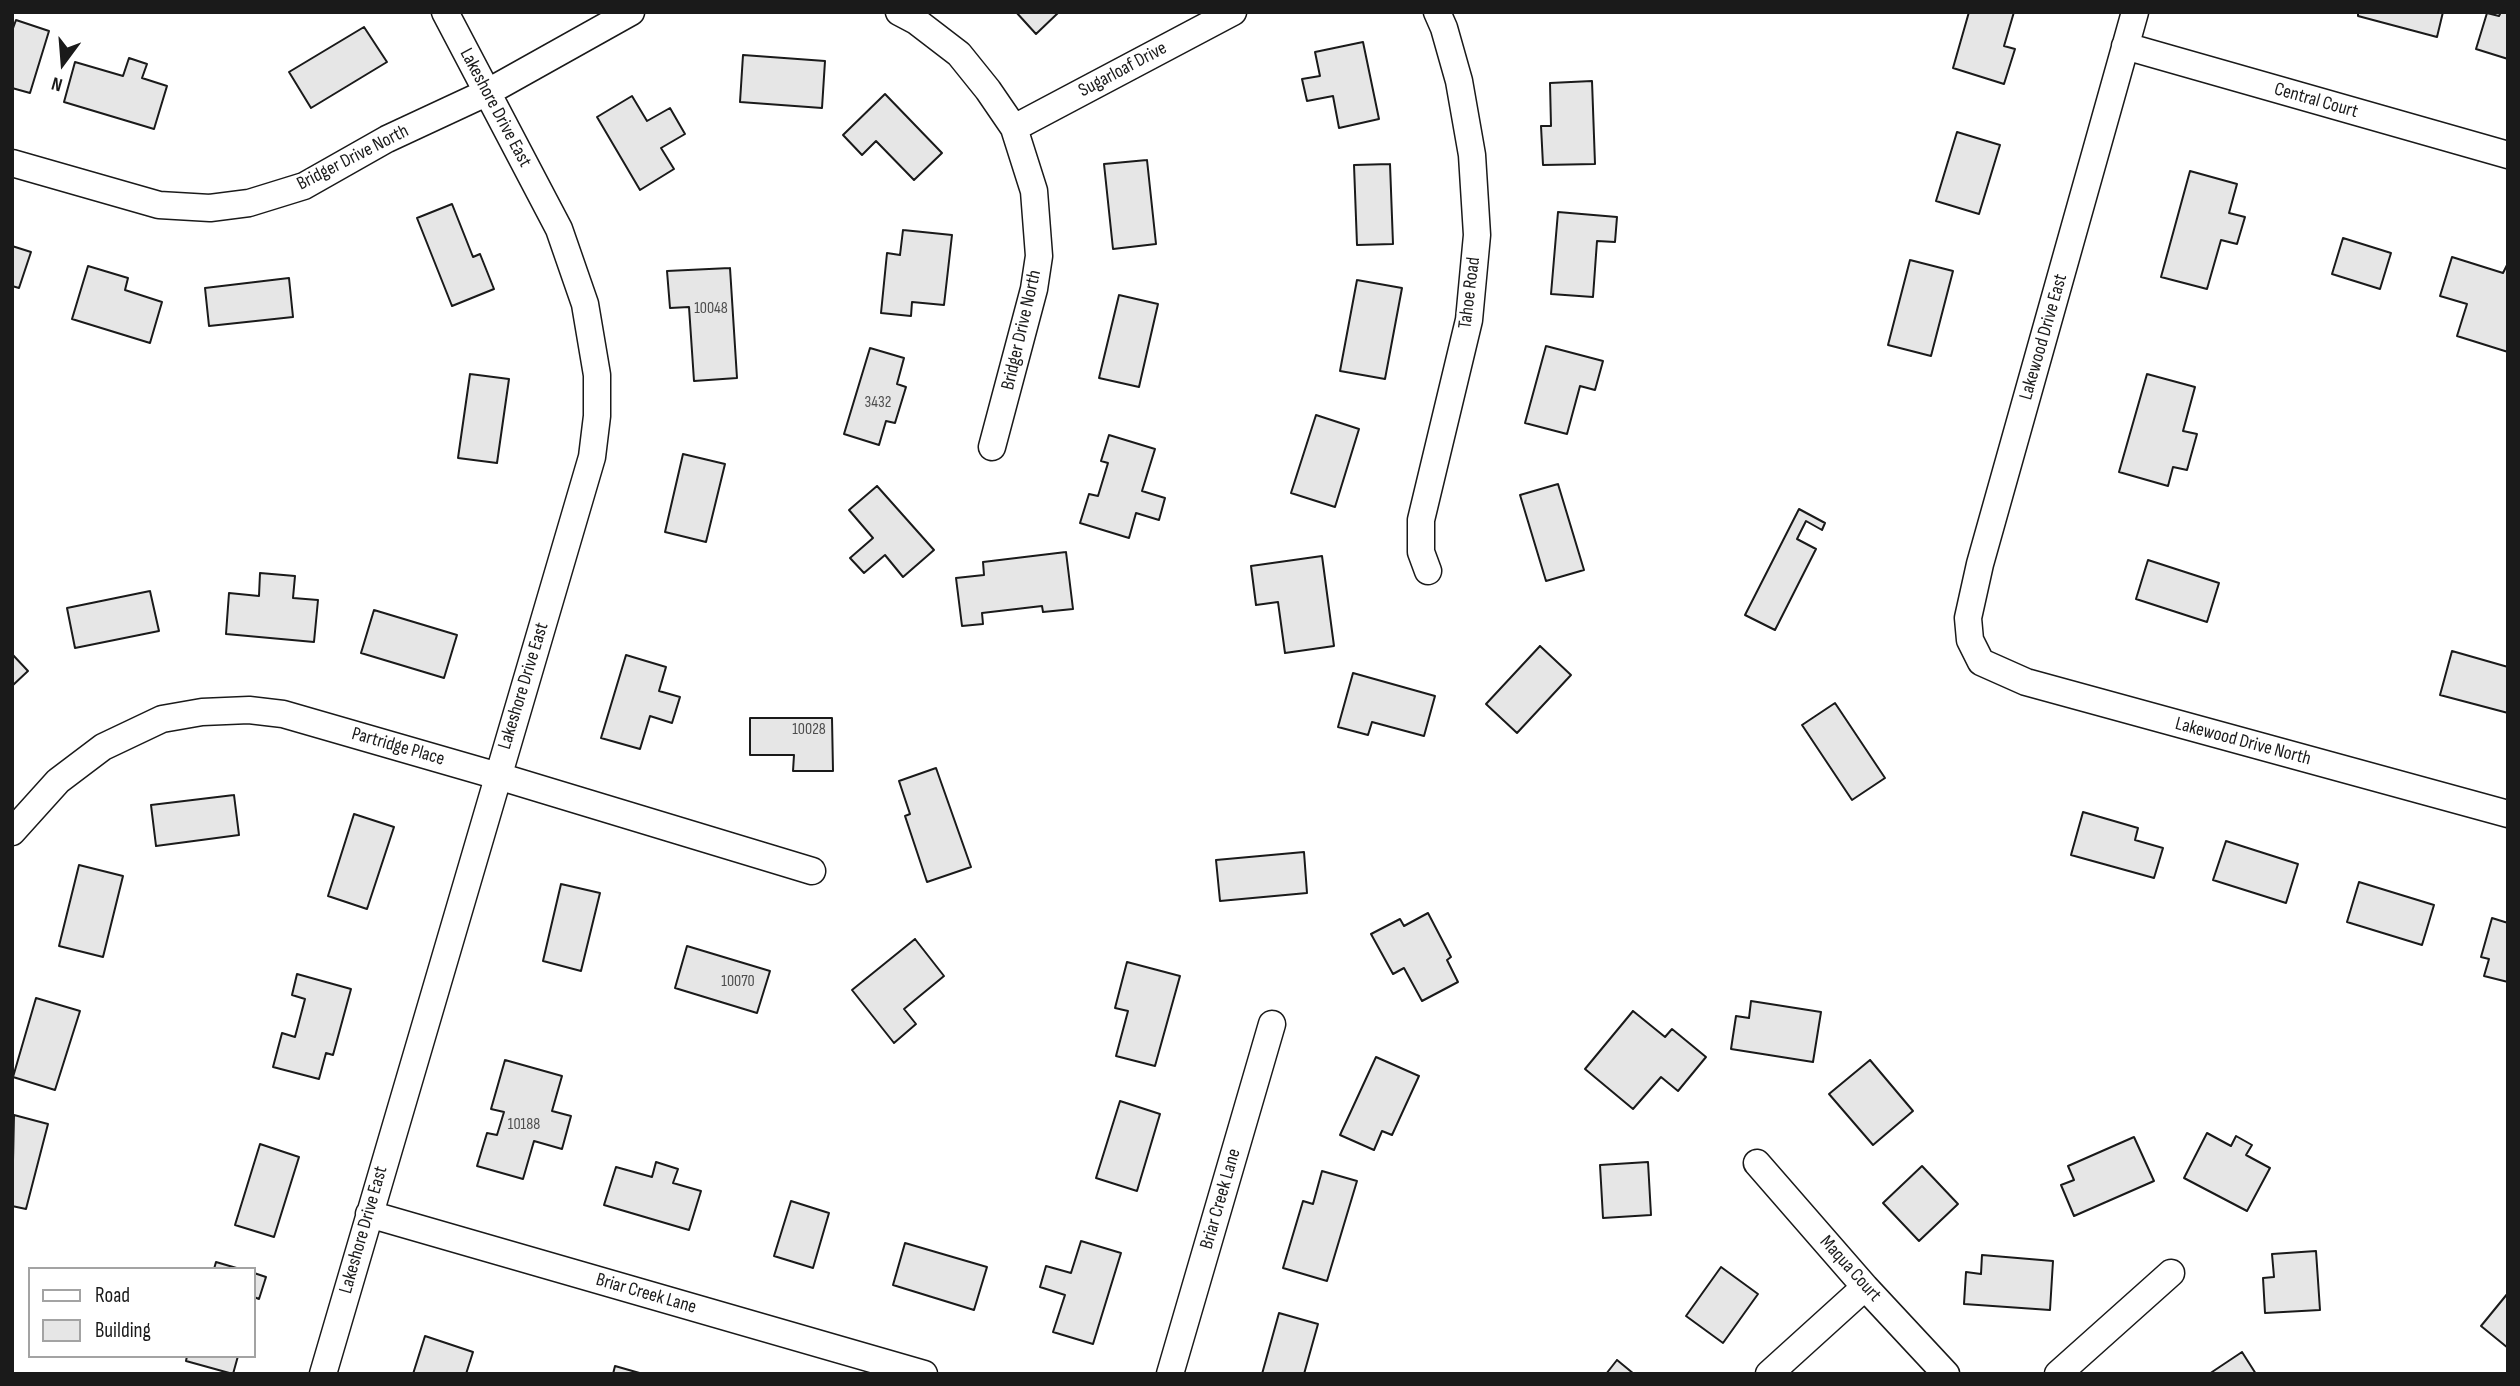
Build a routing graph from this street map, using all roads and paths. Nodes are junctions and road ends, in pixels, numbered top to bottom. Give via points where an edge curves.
1 (445, 12) edge
2 (631, 12) edge
3 (899, 12) edge
4 (1233, 12) edge
5 (1437, 12) edge
6 (2135, 12) edge
7 (2125, 46) junction
8 (488, 92) junction
9 (1014, 128) junction
10 (2508, 155) edge
11 (12, 163) edge
12 (992, 447) dead end
13 (1427, 571) dead end
14 (1980, 662) joint
15 (498, 776) junction
16 (2508, 814) edge
17 (12, 832) edge
18 (812, 871) dead end
19 (1272, 1024) dead end
20 (1757, 1163) dead end
21 (369, 1214) junction
22 (2171, 1273) dead end
23 (1865, 1287) junction
24 (323, 1374) edge
25 (924, 1374) edge
26 (1170, 1374) edge
27 (1769, 1374) edge
28 (1946, 1374) edge
29 (2058, 1374) edge

1 - 8 street, Lakeshore Drive East
2 - 8 street, Bridger Drive North
3 - 9 street, Bridger Drive North via 959,54
4 - 9 street, Sugarloaf Drive
5 - 13 street, Tahoe Road via 1461,93 1472,155 1477,235 1469,320 1421,520 1421,552
6 - 7 street, Lakewood Drive East
7 - 10 street, Central Court
7 - 14 street, Lakewood Drive East via 1980,564 1968,618 1970,640
8 - 11 street, Bridger Drive North via 387,139 304,186 249,204 211,208 159,205
8 - 15 street, Lakeshore Drive East via 559,229 584,304 597,375 592,457
9 - 12 street, Bridger Drive North via 1034,191 1039,256
14 - 16 street, Lakewood Drive North via 2026,682
15 - 17 street, Partridge Place via 283,714 202,712 162,719 103,747 58,781
15 - 18 street, Partridge Place
15 - 21 street, Lakeshore Drive East
19 - 26 street, Briar Creek Lane
20 - 23 street, Maqua Court
21 - 24 street, Lakeshore Drive East
21 - 25 street, Briar Creek Lane
22 - 29 street
23 - 27 street
23 - 28 street, Maqua Court

